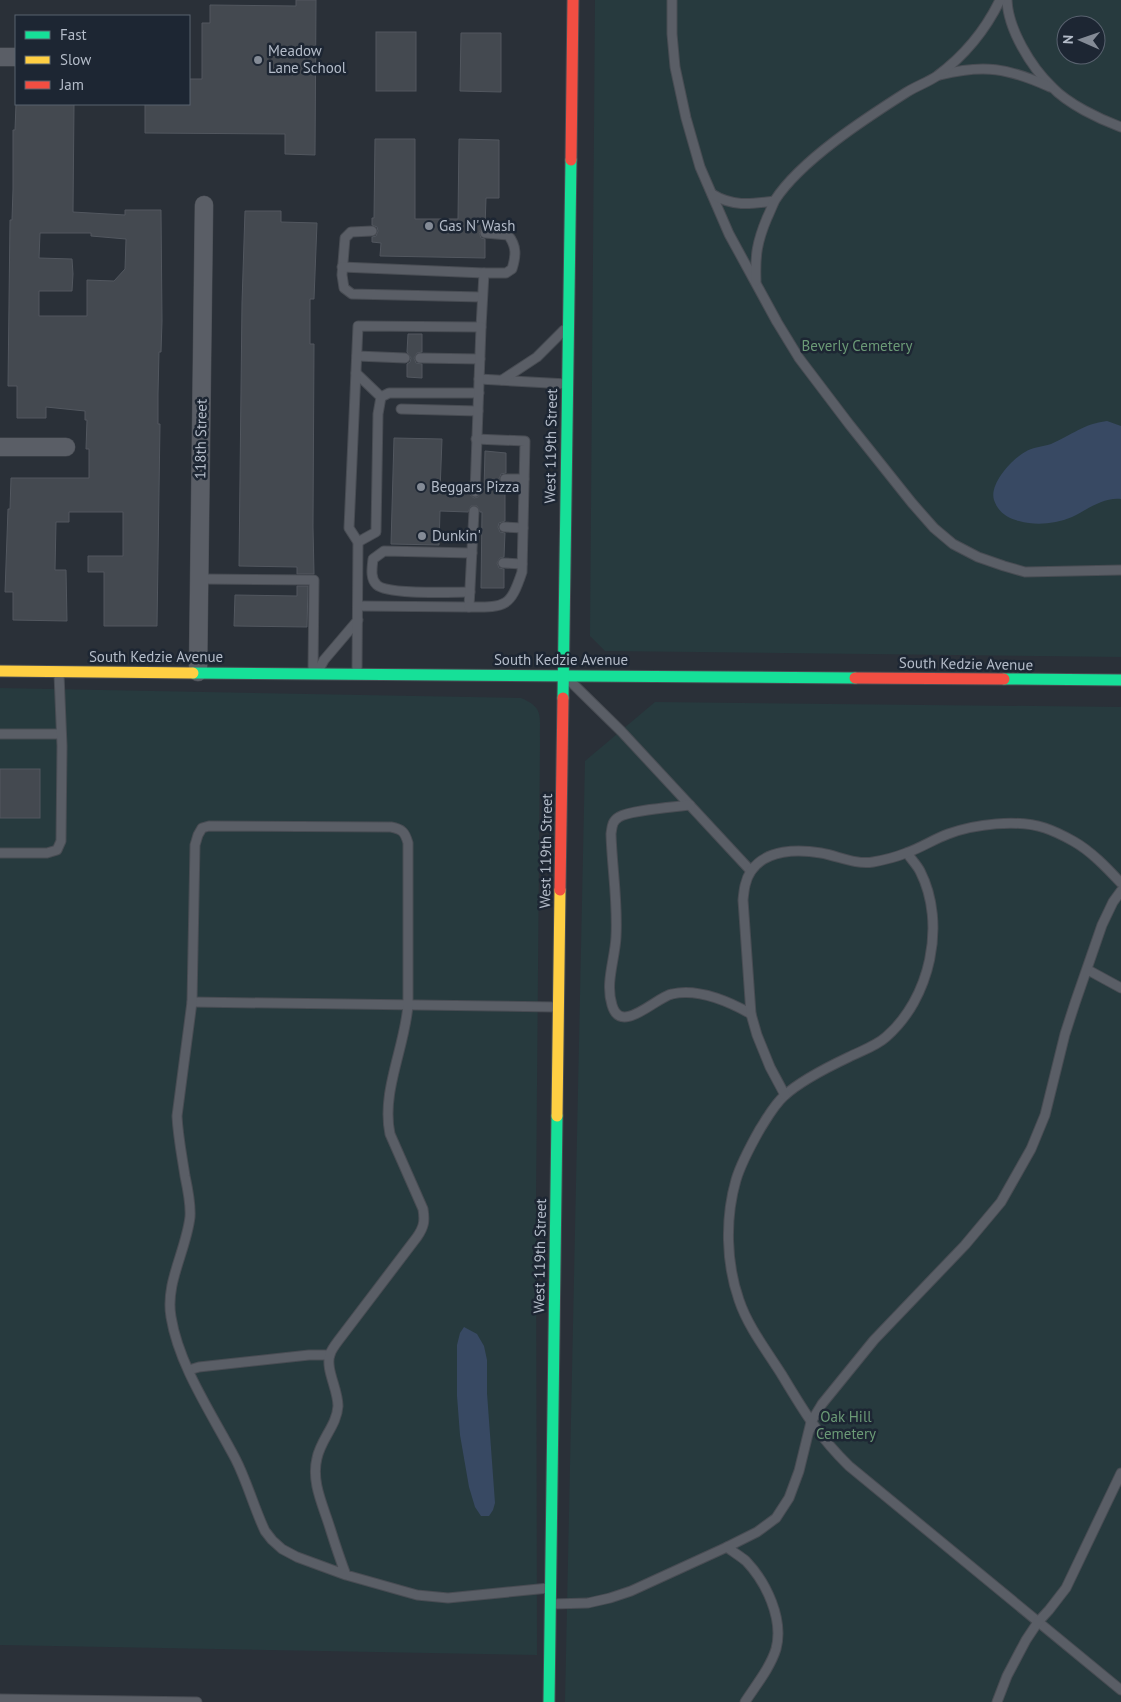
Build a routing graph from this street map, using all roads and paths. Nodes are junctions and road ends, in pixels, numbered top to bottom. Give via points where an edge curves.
1 (573, 0) edge
2 (672, 0) edge
3 (1000, 0) edge
4 (1007, 0) edge
5 (0, 57) edge
6 (15, 57) edge
7 (937, 76) junction
8 (1052, 88) junction
9 (1121, 127) edge
10 (712, 194) junction
11 (774, 201) junction
12 (204, 206) dead end
13 (372, 231) dead end
14 (485, 233) dead end
15 (342, 267) junction
16 (484, 273) junction
17 (756, 283) junction
18 (482, 297) junction
19 (569, 326) junction
20 (481, 327) junction
21 (357, 356) junction
22 (404, 358) dead end
23 (420, 358) dead end
24 (480, 359) junction
25 (356, 373) junction
26 (479, 379) junction
27 (502, 380) junction
28 (567, 384) junction
29 (479, 393) junction
30 (381, 397) junction
31 (401, 409) dead end
32 (478, 411) junction
33 (476, 439) junction
34 (0, 447) edge
35 (66, 447) dead end
36 (504, 479) dead end
37 (524, 479) junction
38 (475, 492) dead end
39 (474, 511) dead end
40 (504, 527) dead end
41 (523, 528) junction
42 (358, 542) junction
43 (475, 558) junction
44 (503, 563) dead end
45 (522, 564) junction
46 (1121, 570) edge
47 (200, 579) junction
48 (470, 592) junction
49 (358, 606) junction
50 (469, 607) junction
51 (358, 620) junction
52 (0, 671) edge
53 (59, 671) junction
54 (198, 672) junction
55 (314, 673) junction
56 (357, 673) junction
57 (563, 675) junction
58 (1121, 680) edge
59 (0, 734) edge
60 (61, 734) junction
61 (690, 805) junction
62 (0, 852) edge
63 (906, 853) junction
64 (751, 871) junction
65 (1121, 883) edge
66 (1121, 891) edge
67 (1088, 970) junction
68 (1121, 988) edge
69 (192, 1002) junction
70 (408, 1005) junction
71 (558, 1007) junction
72 (751, 1014) junction
73 (785, 1095) junction
74 (330, 1354) junction
75 (189, 1370) junction
76 (810, 1422) junction
77 (1121, 1473) edge
78 (727, 1547) junction
79 (346, 1575) junction
80 (550, 1588) junction
81 (550, 1604) junction
82 (1038, 1622) junction
83 (1121, 1690) edge
84 (0, 1699) edge
85 (45, 1701) edge
86 (142, 1702) edge
87 (197, 1702) edge
88 (549, 1702) edge
89 (745, 1702) edge
90 (997, 1702) edge

1 - 19 street, West 119th Street
2 - 10 lane via 675,68 700,167
3 - 7 lane via 975,40
4 - 8 lane via 1007,13 1018,38 1032,64
5 - 6 street
7 - 8 lane via 986,68 1027,76
7 - 11 lane via 909,91 832,145 797,174
8 - 9 lane via 1074,104
10 - 11 lane via 737,204
10 - 17 lane
11 - 17 lane via 759,238
12 - 47 street, 118th Street
13 - 15 lane via 351,232 345,238
14 - 16 lane via 508,235 516,249 512,269 506,273
15 - 16 lane
15 - 18 lane via 344,288 352,294
16 - 18 lane
17 - 46 lane via 799,358 843,417 912,503 953,544 986,560 1025,572
18 - 20 lane
19 - 27 lane via 538,356
19 - 28 street, West 119th Street
20 - 21 lane via 358,326
20 - 24 lane
21 - 22 lane
21 - 25 lane
23 - 24 lane
24 - 26 lane
25 - 30 lane
25 - 42 lane via 349,528
26 - 27 lane
26 - 29 lane
27 - 28 lane
28 - 57 street, West 119th Street
29 - 30 lane via 389,393
29 - 32 lane
30 - 42 lane via 376,532
31 - 32 lane
32 - 33 lane
33 - 37 lane via 525,441
33 - 38 lane via 479,478
34 - 35 street
36 - 37 lane
37 - 41 lane
39 - 43 lane via 478,526
40 - 41 lane
41 - 45 lane
42 - 49 lane
43 - 48 lane
43 - 48 lane via 384,551 373,559 372,576 383,588
44 - 45 lane
45 - 50 lane via 516,590 509,601 500,607
47 - 54 street, 118th Street
47 - 55 lane via 314,580
48 - 50 lane
49 - 50 lane
49 - 51 lane
51 - 55 lane
51 - 56 lane
52 - 53 street, South Kedzie Avenue
53 - 54 street, South Kedzie Avenue
53 - 60 lane
54 - 55 street, South Kedzie Avenue
55 - 56 street, South Kedzie Avenue
56 - 57 street, South Kedzie Avenue
57 - 58 street, South Kedzie Avenue
57 - 61 lane
57 - 71 street, West 119th Street
59 - 60 lane
60 - 62 lane via 61,841 57,850 47,853
61 - 64 lane
61 - 72 lane via 634,813 619,817 612,823 616,938 609,982 612,1006 624,1017 634,1016 660,998 694,993 734,1004
63 - 64 lane via 859,862 821,853 779,853 762,860
63 - 65 lane via 972,827 1021,824 1045,828 1074,841
63 - 73 lane via 920,870 933,913 930,960 923,984 912,1005 885,1038 826,1068
64 - 72 lane via 743,900
66 - 67 lane via 1102,926
67 - 68 lane
67 - 76 lane via 1065,1034 1045,1115 1031,1149 1001,1202 966,1244 874,1340
69 - 70 lane
69 - 70 lane via 195,845 202,828 391,827 400,829 408,843
69 - 75 lane via 177,1116 190,1217 169,1296 177,1342
70 - 71 lane
70 - 74 lane via 407,1024 387,1111 390,1134 425,1220 417,1237
71 - 80 street, West 119th Street
72 - 73 lane via 770,1067
73 - 76 lane via 751,1144 736,1180 729,1217 729,1248 732,1277 743,1309
74 - 75 lane
74 - 79 lane via 329,1366 338,1408 314,1469 318,1493
75 - 79 lane via 235,1459 265,1532 282,1549 297,1557
76 - 78 lane via 799,1471 789,1498 776,1518
76 - 82 lane via 849,1466
77 - 82 lane via 1066,1588
78 - 81 lane via 610,1598 588,1603
78 - 89 lane via 758,1575 777,1621 775,1650
79 - 80 lane via 431,1598
80 - 81 street, West 119th Street
81 - 88 street, West 119th Street
82 - 83 lane
82 - 90 lane via 1011,1669
84 - 85 lane
85 - 86 lane
86 - 87 lane

